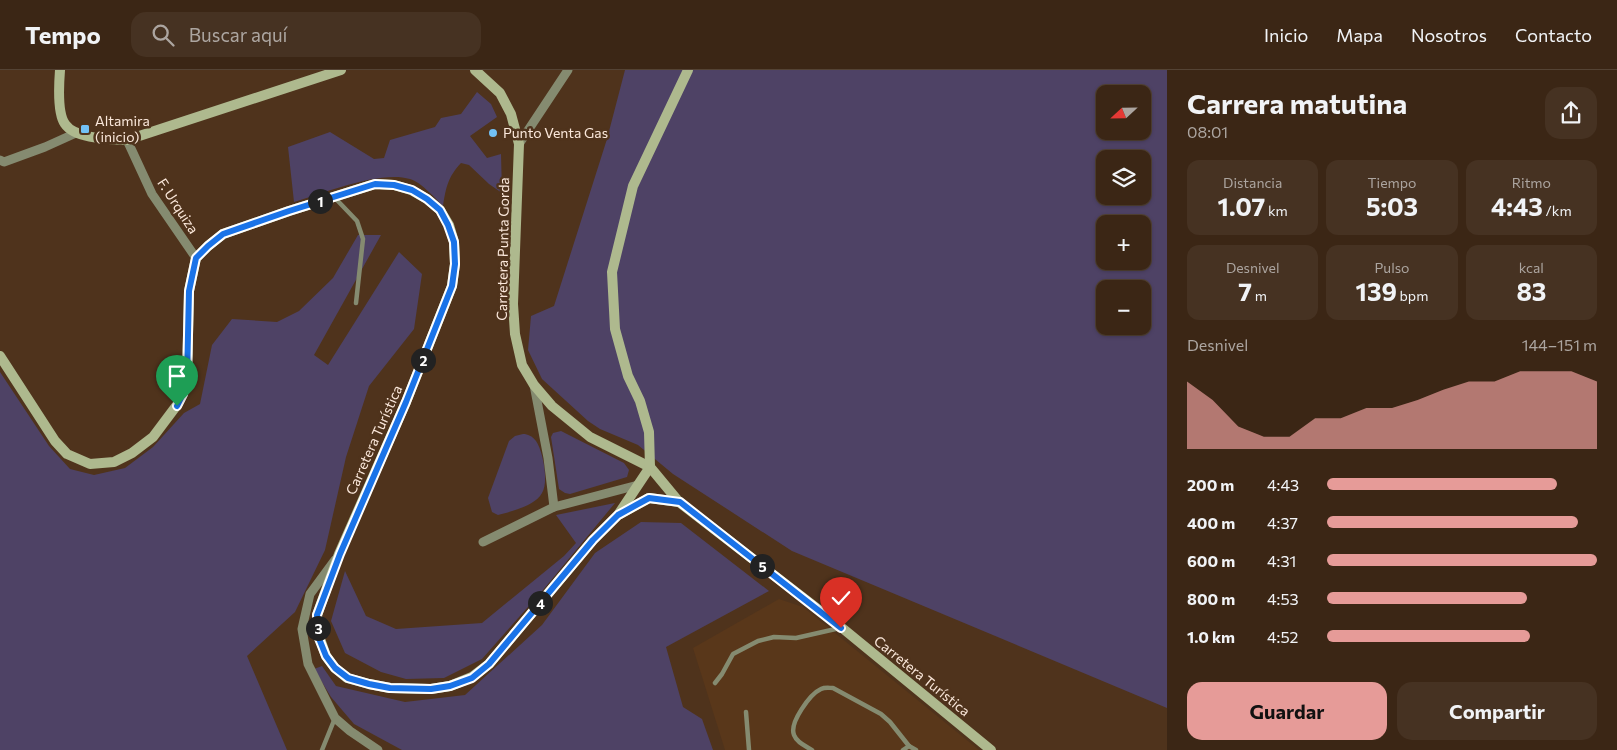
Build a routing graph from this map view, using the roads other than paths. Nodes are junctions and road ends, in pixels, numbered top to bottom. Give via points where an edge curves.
1 (60, 70) edge
2 (341, 70) edge
3 (475, 70) edge
4 (568, 70) edge
5 (688, 70) edge
6 (76, 133) junction
7 (127, 140) junction
8 (519, 144) junction
9 (0, 160) edge
10 (334, 197) junction
11 (196, 258) junction
12 (356, 303) dead end
13 (0, 356) edge
14 (534, 385) junction
15 (650, 467) junction
16 (638, 485) junction
17 (680, 502) junction
18 (554, 507) junction
19 (618, 515) junction
20 (483, 542) dead end
21 (340, 554) junction
22 (841, 628) junction
23 (715, 683) dead end
24 (746, 712) dead end
25 (335, 718) junction
26 (908, 746) junction
27 (322, 750) edge
28 (378, 750) edge
29 (749, 750) edge
30 (812, 750) edge
31 (903, 750) edge
32 (916, 750) edge
33 (991, 750) edge

1 - 6 main road via 61,112 65,124
2 - 7 main road
3 - 8 main road, Carretera Punta Gorda via 500,94 511,114
4 - 8 street
5 - 15 main road via 633,186 612,272 615,329 649,432
6 - 7 main road
6 - 9 street via 4,162
7 - 11 street, F. Urquiza via 152,194
8 - 14 main road, Carretera Punta Gorda via 513,304 522,364
10 - 11 main road, Carretera Turística via 223,234
10 - 12 lane via 357,221 363,239
10 - 21 main road, Carretera Turística via 375,184 412,190 440,210 454,242 455,264 452,286 406,402
11 - 13 main road via 189,291 187,379 183,394 153,437 132,453 114,462 90,464 67,454
14 - 15 main road, Carretera Punta Gorda via 552,406 590,437
14 - 18 street
15 - 16 main road, Carretera Turística
15 - 17 main road, Carretera Turística
16 - 18 street
16 - 19 main road, Carretera Turística
17 - 19 main road via 649,498
17 - 22 main road, Carretera Turística
18 - 20 street
19 - 21 main road, Carretera Turística via 593,540 489,664 472,678 431,689 369,684 348,678 335,668 318,636 317,615
21 - 25 street via 310,594 302,629 308,664
22 - 23 lane via 796,638 774,637 758,641 733,654
22 - 33 main road, Carretera Turística
24 - 29 lane
25 - 27 lane
25 - 28 street
26 - 30 lane via 881,714 826,687 813,695 794,721 794,736
26 - 31 lane
26 - 32 lane

